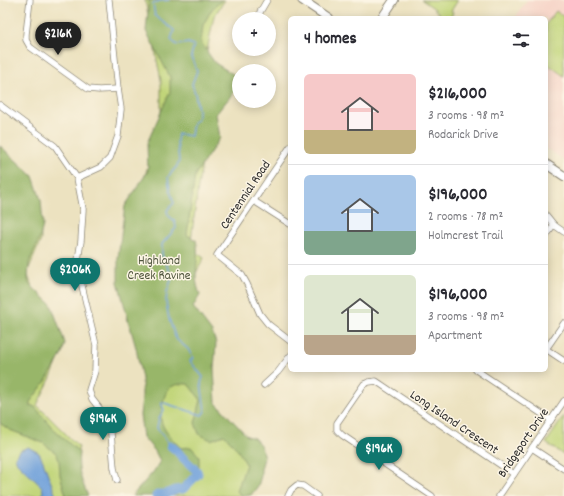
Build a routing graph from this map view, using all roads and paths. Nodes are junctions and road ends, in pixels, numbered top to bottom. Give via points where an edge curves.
1 (30, 0) edge
2 (109, 0) edge
3 (267, 0) edge
4 (302, 0) edge
5 (394, 0) edge
6 (260, 12) edge
7 (326, 16) edge
8 (383, 16) edge
9 (118, 89) junction
10 (0, 104) edge
11 (288, 150) edge
12 (548, 165) edge
13 (564, 176) edge
14 (77, 178) junction
15 (254, 201) junction
16 (548, 218) edge
17 (288, 223) edge
18 (554, 225) junction
19 (564, 232) edge
20 (548, 233) edge
21 (564, 323) edge
22 (288, 339) edge
23 (548, 346) edge
24 (548, 350) edge
25 (288, 359) edge
26 (564, 361) edge
27 (479, 372) edge
28 (264, 386) dead end
29 (564, 401) edge
30 (551, 420) junction
31 (532, 448) junction
32 (564, 469) edge
33 (514, 474) junction
34 (117, 480) dead end
35 (288, 496) edge
36 (317, 496) edge
37 (432, 496) edge
38 (499, 496) edge

1 - 9 street via 26,40 30,47 88,89
2 - 9 street
3 - 6 street
4 - 7 main road
5 - 8 main road
9 - 14 street via 121,109 118,136 110,158 101,167
10 - 14 street via 55,146
11 - 15 street, Centennial Road
12 - 13 main road
14 - 34 street via 83,209 78,260 96,345 95,371 88,390 110,422
15 - 17 street
15 - 22 street, Centennial Road via 217,255 242,275 260,314 268,324
16 - 18 street
18 - 19 street
18 - 20 street
21 - 23 street
24 - 26 street
25 - 28 street
27 - 30 street
29 - 30 street, Bridgeport Drive
30 - 31 street, Bridgeport Drive
31 - 32 street
31 - 33 street, Bridgeport Drive
33 - 37 street, Long Island Crescent via 376,381 364,384 337,423 337,430
33 - 38 street, Bridgeport Drive
35 - 36 street via 297,485 303,486

